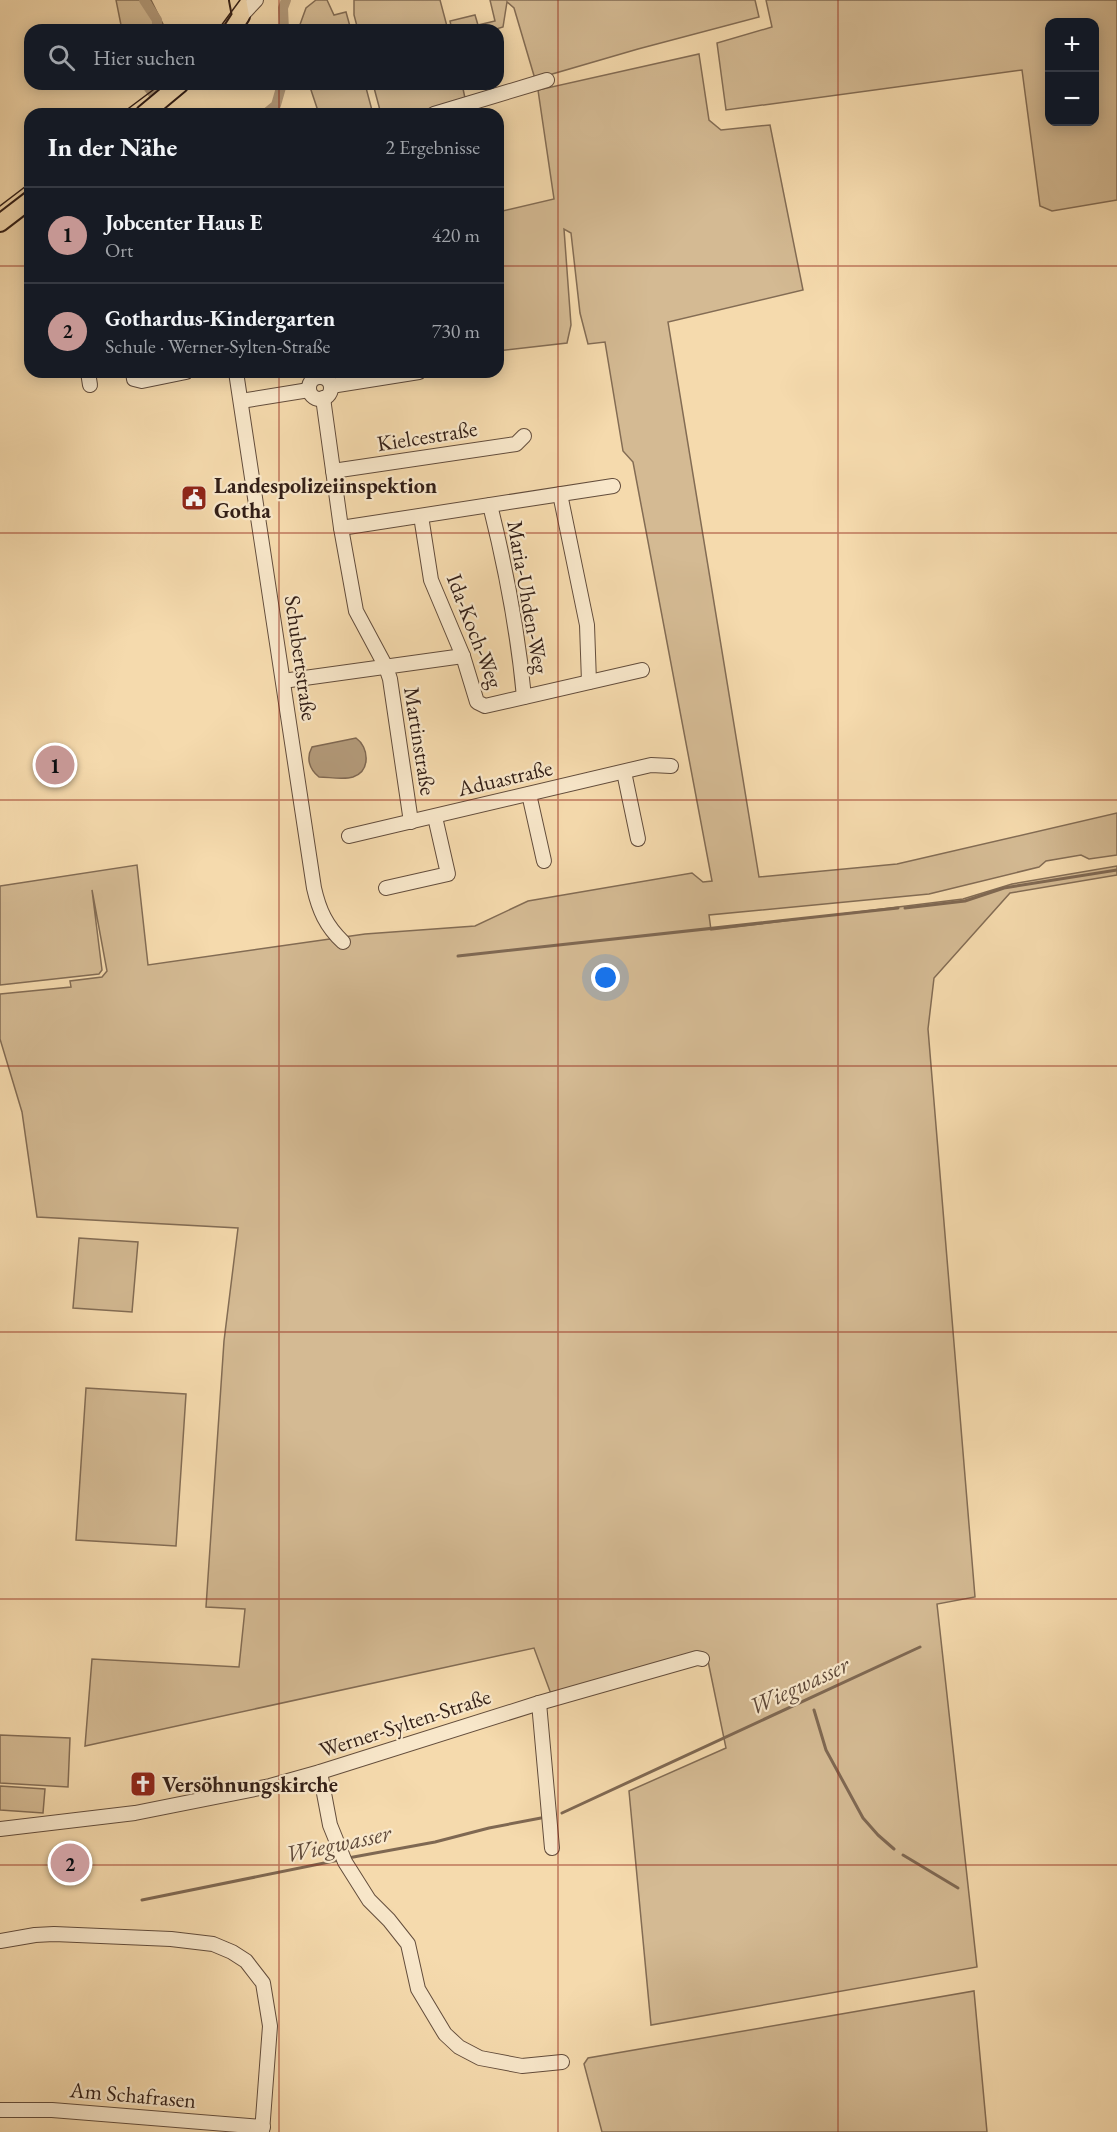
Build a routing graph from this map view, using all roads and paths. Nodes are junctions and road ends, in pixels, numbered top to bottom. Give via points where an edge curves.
1 (256, 0) edge
2 (237, 15) edge
3 (547, 80) dead end
4 (173, 90) edge
5 (152, 108) edge
6 (454, 108) edge
7 (24, 206) edge
8 (0, 223) edge
9 (134, 378) edge
10 (156, 378) edge
11 (237, 378) edge
12 (314, 378) edge
13 (326, 378) edge
14 (381, 378) edge
15 (331, 386) junction
16 (309, 390) junction
17 (323, 398) junction
18 (241, 401) junction
19 (524, 436) dead end
20 (333, 471) junction
21 (613, 486) dead end
22 (560, 494) junction
23 (490, 505) junction
24 (421, 516) junction
25 (341, 528) junction
26 (463, 656) junction
27 (386, 667) junction
28 (642, 669) dead end
29 (283, 681) junction
30 (589, 682) junction
31 (524, 697) junction
32 (671, 766) dead end
33 (624, 772) junction
34 (529, 794) junction
35 (435, 817) junction
36 (411, 822) junction
37 (349, 836) dead end
38 (638, 838) dead end
39 (544, 861) dead end
40 (386, 888) dead end
41 (343, 942) dead end
42 (702, 1659) dead end
43 (539, 1703) junction
44 (320, 1772) junction
45 (0, 1829) edge
46 (552, 1848) dead end
47 (0, 1941) edge
48 (562, 2062) dead end
49 (0, 2110) edge
50 (262, 2129) edge

1 - 2 street
3 - 6 street
4 - 5 main road
7 - 8 main road
9 - 10 street
11 - 18 street, Schubertstraße
12 - 16 street
13 - 15 street
14 - 15 street
15 - 17 street
16 - 17 street via 313,396
16 - 18 street
17 - 20 street, Martinstraße
18 - 29 street, Schubertstraße
19 - 20 street, Kielcestraße via 516,444
20 - 25 street, Martinstraße
21 - 22 street
22 - 23 street
22 - 30 street via 587,625
23 - 24 street
23 - 31 street, Maria-Uhden-Weg via 511,596
24 - 25 street
24 - 26 street, Ida-Koch-Weg via 431,580
25 - 27 street, Martinstraße via 356,611
26 - 27 street
26 - 31 street, Ida-Koch-Weg via 477,702 485,706
27 - 29 street
27 - 36 street, Martinstraße
28 - 30 street, Ida-Koch-Weg
29 - 41 street, Schubertstraße via 317,904 327,925
30 - 31 street, Ida-Koch-Weg
32 - 33 street, Aduastraße via 651,765
33 - 34 street, Aduastraße
33 - 38 street
34 - 35 street, Aduastraße
34 - 39 street
35 - 36 street, Aduastraße
35 - 40 street via 448,874
36 - 37 street, Aduastraße
42 - 43 street, Werner-Sylten-Straße
43 - 44 street, Werner-Sylten-Straße
43 - 46 street
44 - 45 street, Werner-Sylten-Straße via 185,1805
44 - 48 street via 330,1825 343,1857 369,1900 408,1944 418,1989 445,2034 480,2058 522,2066
47 - 50 street via 54,1934 171,1939 213,1944 246,1961 263,1983 270,2026
49 - 50 street, Am Schafrasen via 52,2110

